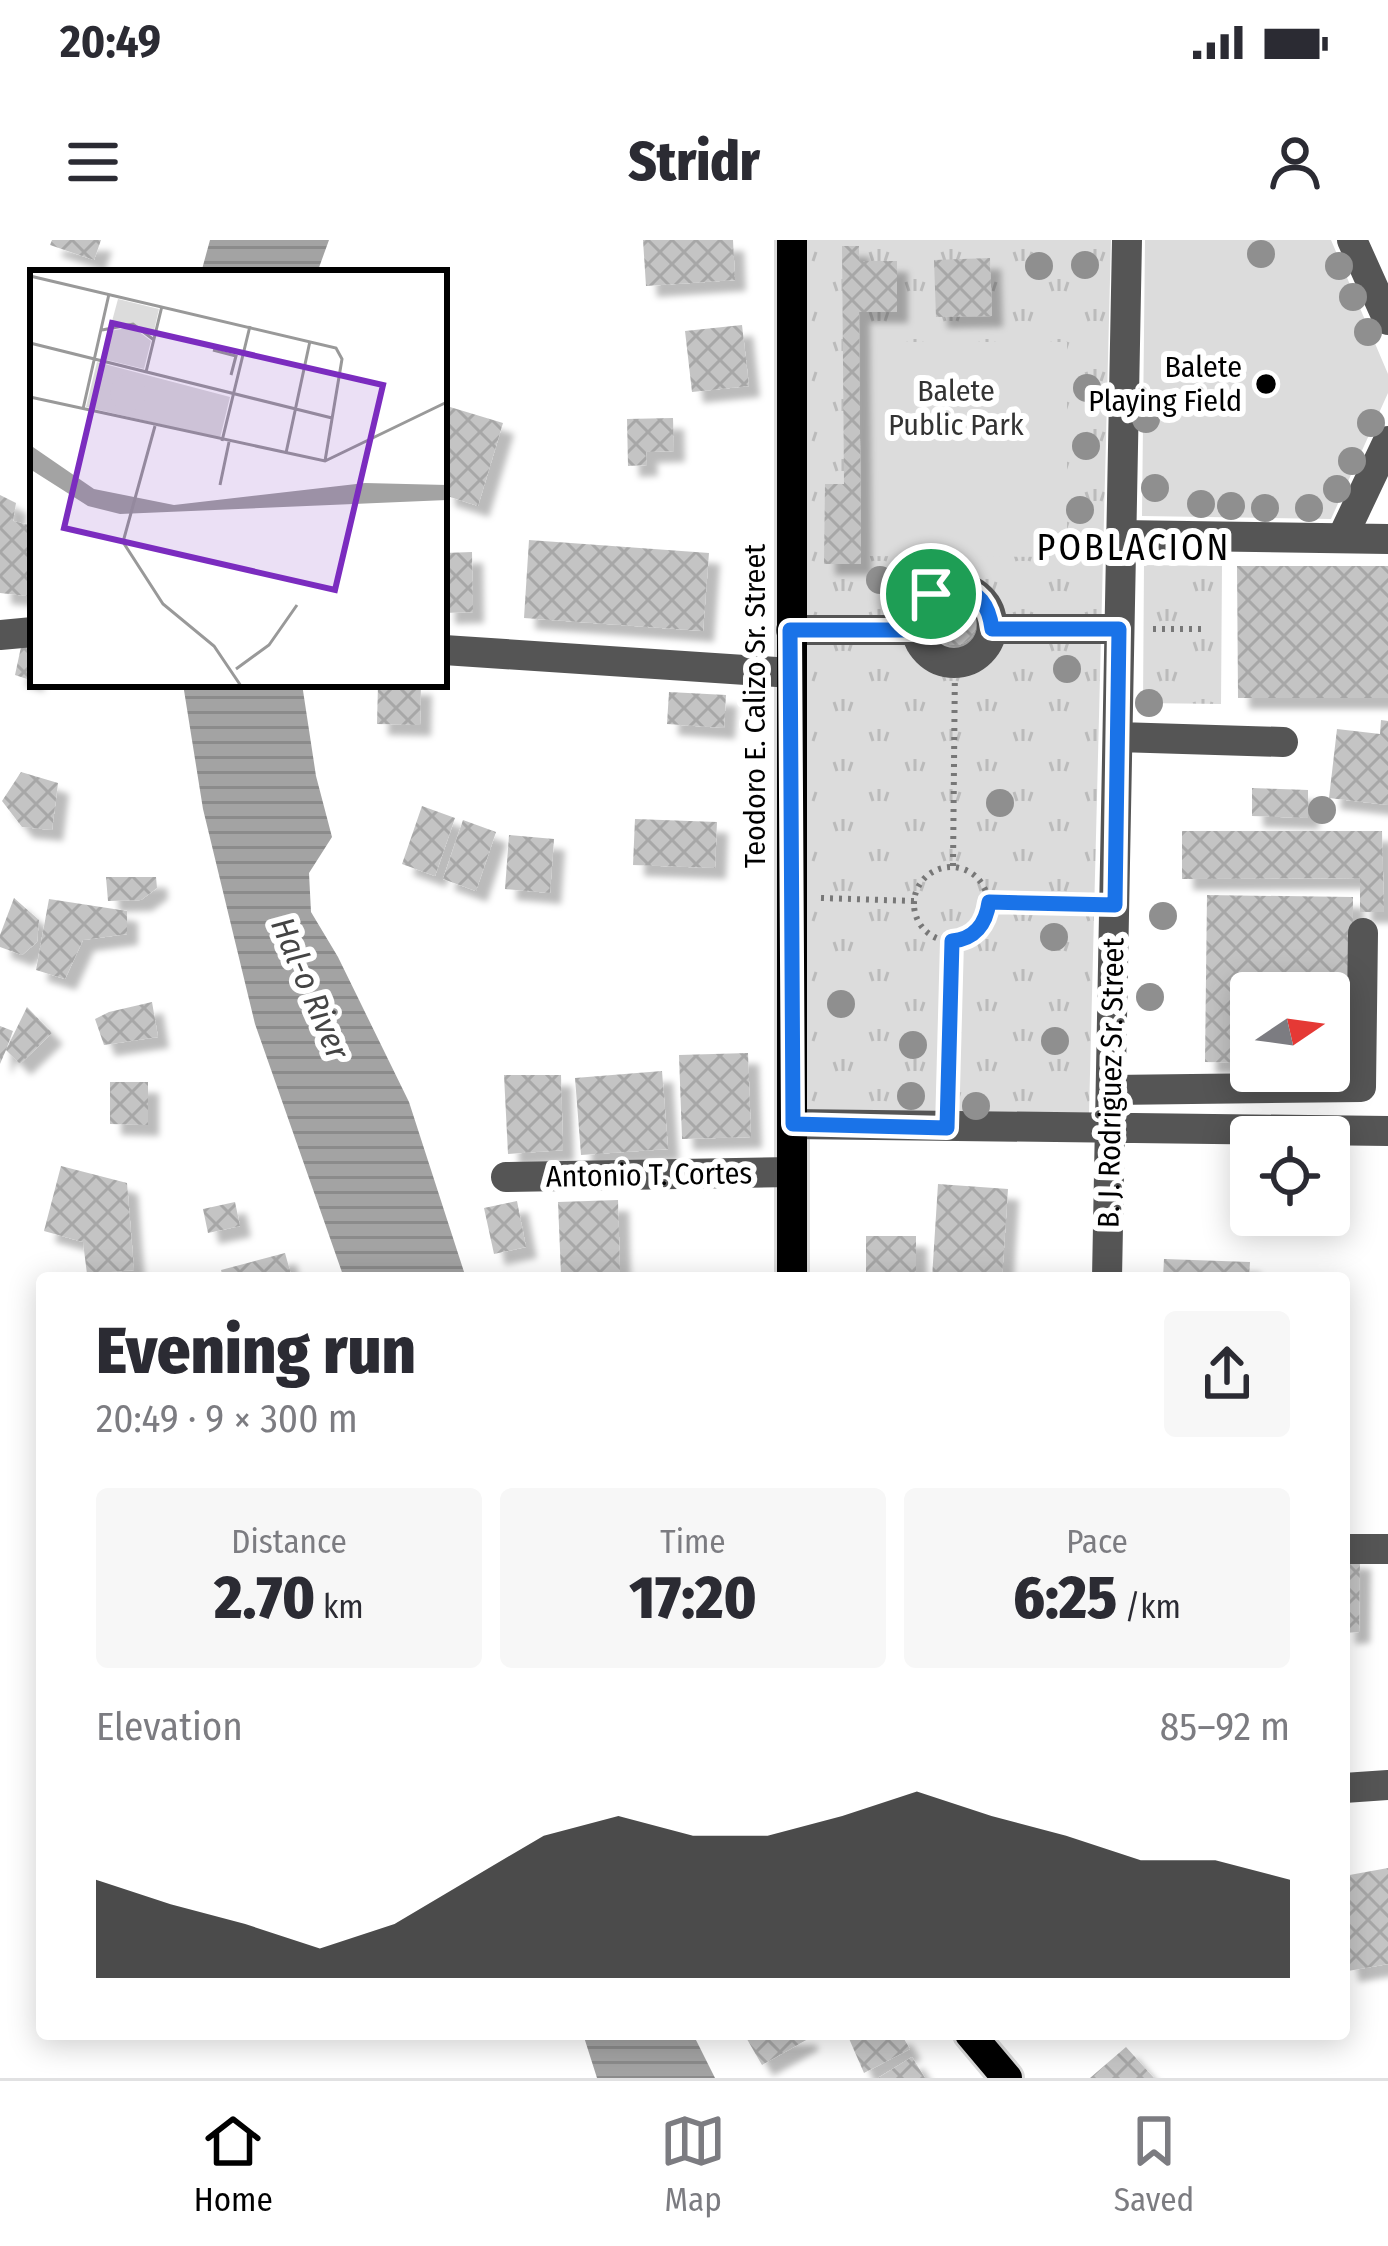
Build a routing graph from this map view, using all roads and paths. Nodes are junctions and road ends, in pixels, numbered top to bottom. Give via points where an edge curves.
1 (792, 240) edge
2 (1127, 240) edge
3 (1352, 240) edge
4 (1388, 320) edge
5 (1388, 441) edge
6 (1120, 535) junction
7 (1342, 538) junction
8 (1388, 539) edge
9 (992, 629) junction
10 (1119, 629) junction
11 (1202, 629) dead end
12 (790, 630) junction
13 (916, 630) junction
14 (30, 632) edge
15 (0, 635) edge
16 (447, 650) edge
17 (955, 663) junction
18 (791, 674) junction
19 (1118, 737) junction
20 (1283, 742) dead end
21 (953, 866) junction
22 (791, 897) junction
23 (914, 901) junction
24 (989, 902) junction
25 (1115, 905) junction
26 (1363, 933) dead end
27 (952, 941) junction
28 (1112, 1090) junction
29 (793, 1124) junction
30 (947, 1128) junction
31 (1108, 1128) junction
32 (1388, 1131) edge
33 (792, 1172) junction
34 (506, 1177) dead end
35 (792, 1272) edge
36 (1107, 1272) edge
37 (1350, 1549) edge
38 (1388, 1549) edge
39 (1388, 1785) edge
40 (1350, 1787) edge
41 (975, 2040) edge
42 (1007, 2078) edge

1 - 12 main road, Teodoro E. Calizo Sr. Street
2 - 6 street, B. J. Rodriguez Sr. Street
3 - 4 street
5 - 7 street
6 - 7 street
6 - 10 street, B. J. Rodriguez Sr. Street
7 - 8 street
9 - 10 street
9 - 13 street via 986,604 955,586 922,603
9 - 17 street via 977,655
10 - 11 path
10 - 19 street, B. J. Rodriguez Sr. Street
12 - 13 street
12 - 18 main road, Teodoro E. Calizo Sr. Street
13 - 17 street via 934,658
14 - 15 street
16 - 18 street
17 - 21 path
18 - 22 main road, Teodoro E. Calizo Sr. Street
19 - 20 street
19 - 25 street, B. J. Rodriguez Sr. Street
21 - 23 path via 932,871
21 - 24 path via 976,875
22 - 23 path
22 - 29 main road, Teodoro E. Calizo Sr. Street
23 - 27 path via 921,926
24 - 25 path
24 - 27 path via 978,930
25 - 28 street, B. J. Rodriguez Sr. Street
26 - 28 street via 1360,1088
27 - 30 path
28 - 31 street, B. J. Rodriguez Sr. Street
29 - 30 street
29 - 33 main road, Teodoro E. Calizo Sr. Street
30 - 31 street
31 - 32 street
31 - 36 street, B. J. Rodriguez Sr. Street
33 - 34 street, Antonio T. Cortes
33 - 35 main road, Teodoro E. Calizo Sr. Street
37 - 38 street
39 - 40 street
41 - 42 main road

